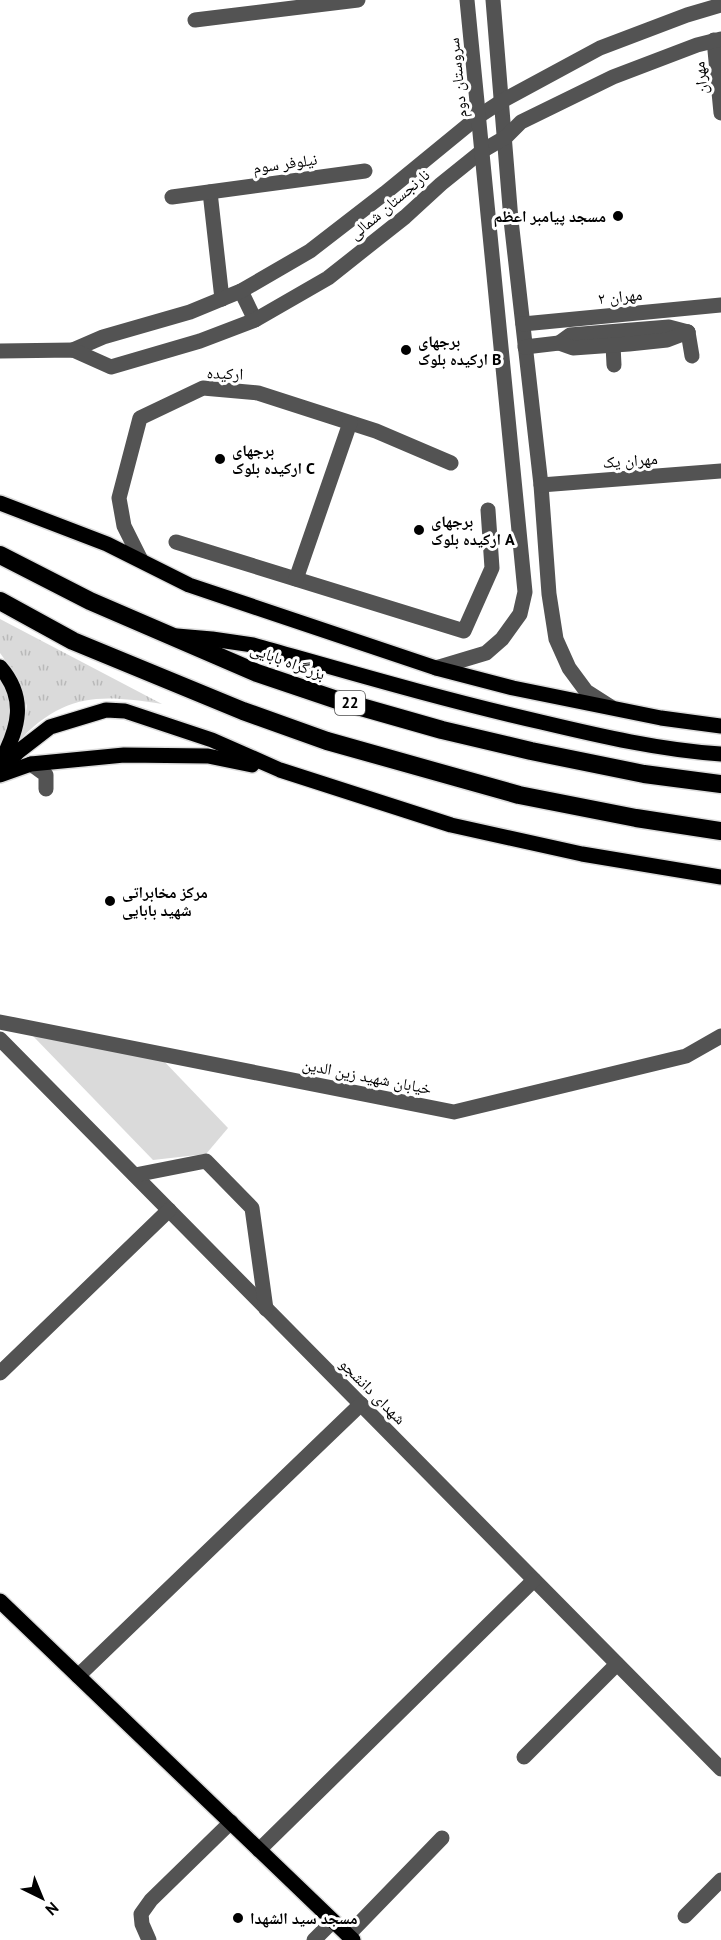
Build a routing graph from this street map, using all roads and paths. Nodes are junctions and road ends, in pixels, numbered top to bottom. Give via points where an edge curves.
1 (358, 0) edge
2 (467, 0) edge
3 (493, 0) edge
4 (721, 5) edge
5 (195, 20) dead end
6 (718, 39) edge
7 (502, 101) junction
8 (721, 113) edge
9 (479, 116) junction
10 (506, 137) junction
11 (482, 152) junction
12 (365, 171) dead end
13 (210, 192) junction
14 (172, 197) dead end
15 (241, 291) junction
16 (222, 299) junction
17 (721, 304) edge
18 (255, 320) junction
19 (523, 324) junction
20 (623, 344) junction
21 (525, 347) junction
22 (73, 350) junction
23 (0, 351) edge
24 (692, 356) dead end
25 (614, 365) dead end
26 (532, 411) junction
27 (508, 414) junction
28 (350, 423) junction
29 (451, 463) dead end
30 (721, 471) edge
31 (541, 484) junction
32 (0, 502) edge
33 (488, 510) dead end
34 (176, 542) dead end
35 (0, 555) edge
36 (141, 560) junction
37 (296, 579) junction
38 (525, 592) junction
39 (549, 594) junction
40 (0, 601) edge
41 (174, 636) junction
42 (0, 667) edge
43 (436, 668) junction
44 (612, 708) junction
45 (721, 726) edge
46 (721, 754) edge
47 (0, 764) edge
48 (31, 764) junction
49 (0, 770) edge
50 (280, 770) junction
51 (0, 775) edge
52 (721, 784) edge
53 (46, 789) dead end
54 (721, 831) edge
55 (721, 870) edge
56 (688, 872) junction
57 (721, 877) edge
58 (0, 1022) edge
59 (721, 1036) edge
60 (0, 1039) edge
61 (135, 1175) junction
62 (169, 1210) junction
63 (266, 1309) junction
64 (0, 1373) edge
65 (361, 1404) junction
66 (534, 1580) junction
67 (0, 1601) edge
68 (617, 1664) junction
69 (78, 1676) junction
70 (524, 1757) dead end
71 (721, 1769) edge
72 (231, 1822) junction
73 (442, 1838) dead end
74 (259, 1850) junction
75 (721, 1880) edge
76 (685, 1916) dead end
77 (333, 1921) junction
78 (350, 1938) edge
79 (149, 1940) edge
80 (314, 1940) edge

1 - 5 street
2 - 9 street, سروستان دوم
3 - 7 street
4 - 7 street, نارنجستان شمالی via 600,48
6 - 8 street, مهران
6 - 10 street, نارنجستان شمالی via 612,77 521,122
7 - 9 street, نارنجستان شمالی
7 - 10 street
9 - 11 street, سروستان دوم
9 - 15 street, نارنجستان شمالی via 310,251
10 - 11 street, نارنجستان شمالی
10 - 19 street
11 - 18 street, نارنجستان شمالی via 328,278
11 - 27 street, سروستان دوم
12 - 13 street, نیلوفر سوم
13 - 14 street, نیلوفر سوم
13 - 16 street
15 - 16 street, نارنجستان شمالی
15 - 18 street
16 - 22 street, نارنجستان شمالی via 103,336
17 - 19 street, مهران ۲
18 - 22 street, نارنجستان شمالی via 111,367
19 - 21 street
20 - 21 street
20 - 24 street via 667,340 688,332
20 - 25 street
21 - 26 street
22 - 23 street, نارنجستان شمالی
26 - 27 street
26 - 31 street
27 - 38 street, سروستان دوم
28 - 29 street, ارکیده
28 - 36 street, ارکیده via 258,393 203,388 140,418 119,498 124,526
28 - 37 street
30 - 31 street, مهران یک
31 - 39 street
32 - 36 main road
33 - 37 street via 492,568 464,631
34 - 37 street
35 - 41 highway, بزرگراه بابایی / 22 via 90,601
36 - 43 main road via 189,585
38 - 39 street
38 - 43 street via 520,614 486,653
39 - 44 street via 556,639 569,668 586,691
40 - 54 highway via 73,640 243,711 327,741 519,795 636,819
41 - 46 main road via 253,645 571,730
41 - 52 highway, بزرگراه بابایی / 22 via 257,673 442,730 644,774
42 - 47 main road via 17,697 18,718
43 - 44 main road
44 - 45 main road
48 - 50 main road via 124,754 208,756
48 - 51 main road
48 - 53 street via 46,775
49 - 50 main road via 50,727 106,710 125,711 212,740
50 - 56 main road via 451,825
55 - 56 main road
56 - 57 main road
58 - 59 street, خیابان شهید زین الدین via 454,1112 686,1056
60 - 61 street, شهدای دانشجو
61 - 62 street, شهدای دانشجو
61 - 63 street via 206,1161 252,1208
62 - 63 street, شهدای دانشجو
62 - 64 street
63 - 65 street, شهدای دانشجو
65 - 66 street, شهدای دانشجو
65 - 69 street
66 - 68 street, شهدای دانشجو
66 - 74 street
67 - 69 main road
68 - 70 street
68 - 71 street, شهدای دانشجو
69 - 72 main road
72 - 74 main road
72 - 79 street via 141,1914
73 - 78 street
74 - 77 main road
75 - 76 street
77 - 78 main road
77 - 80 street

